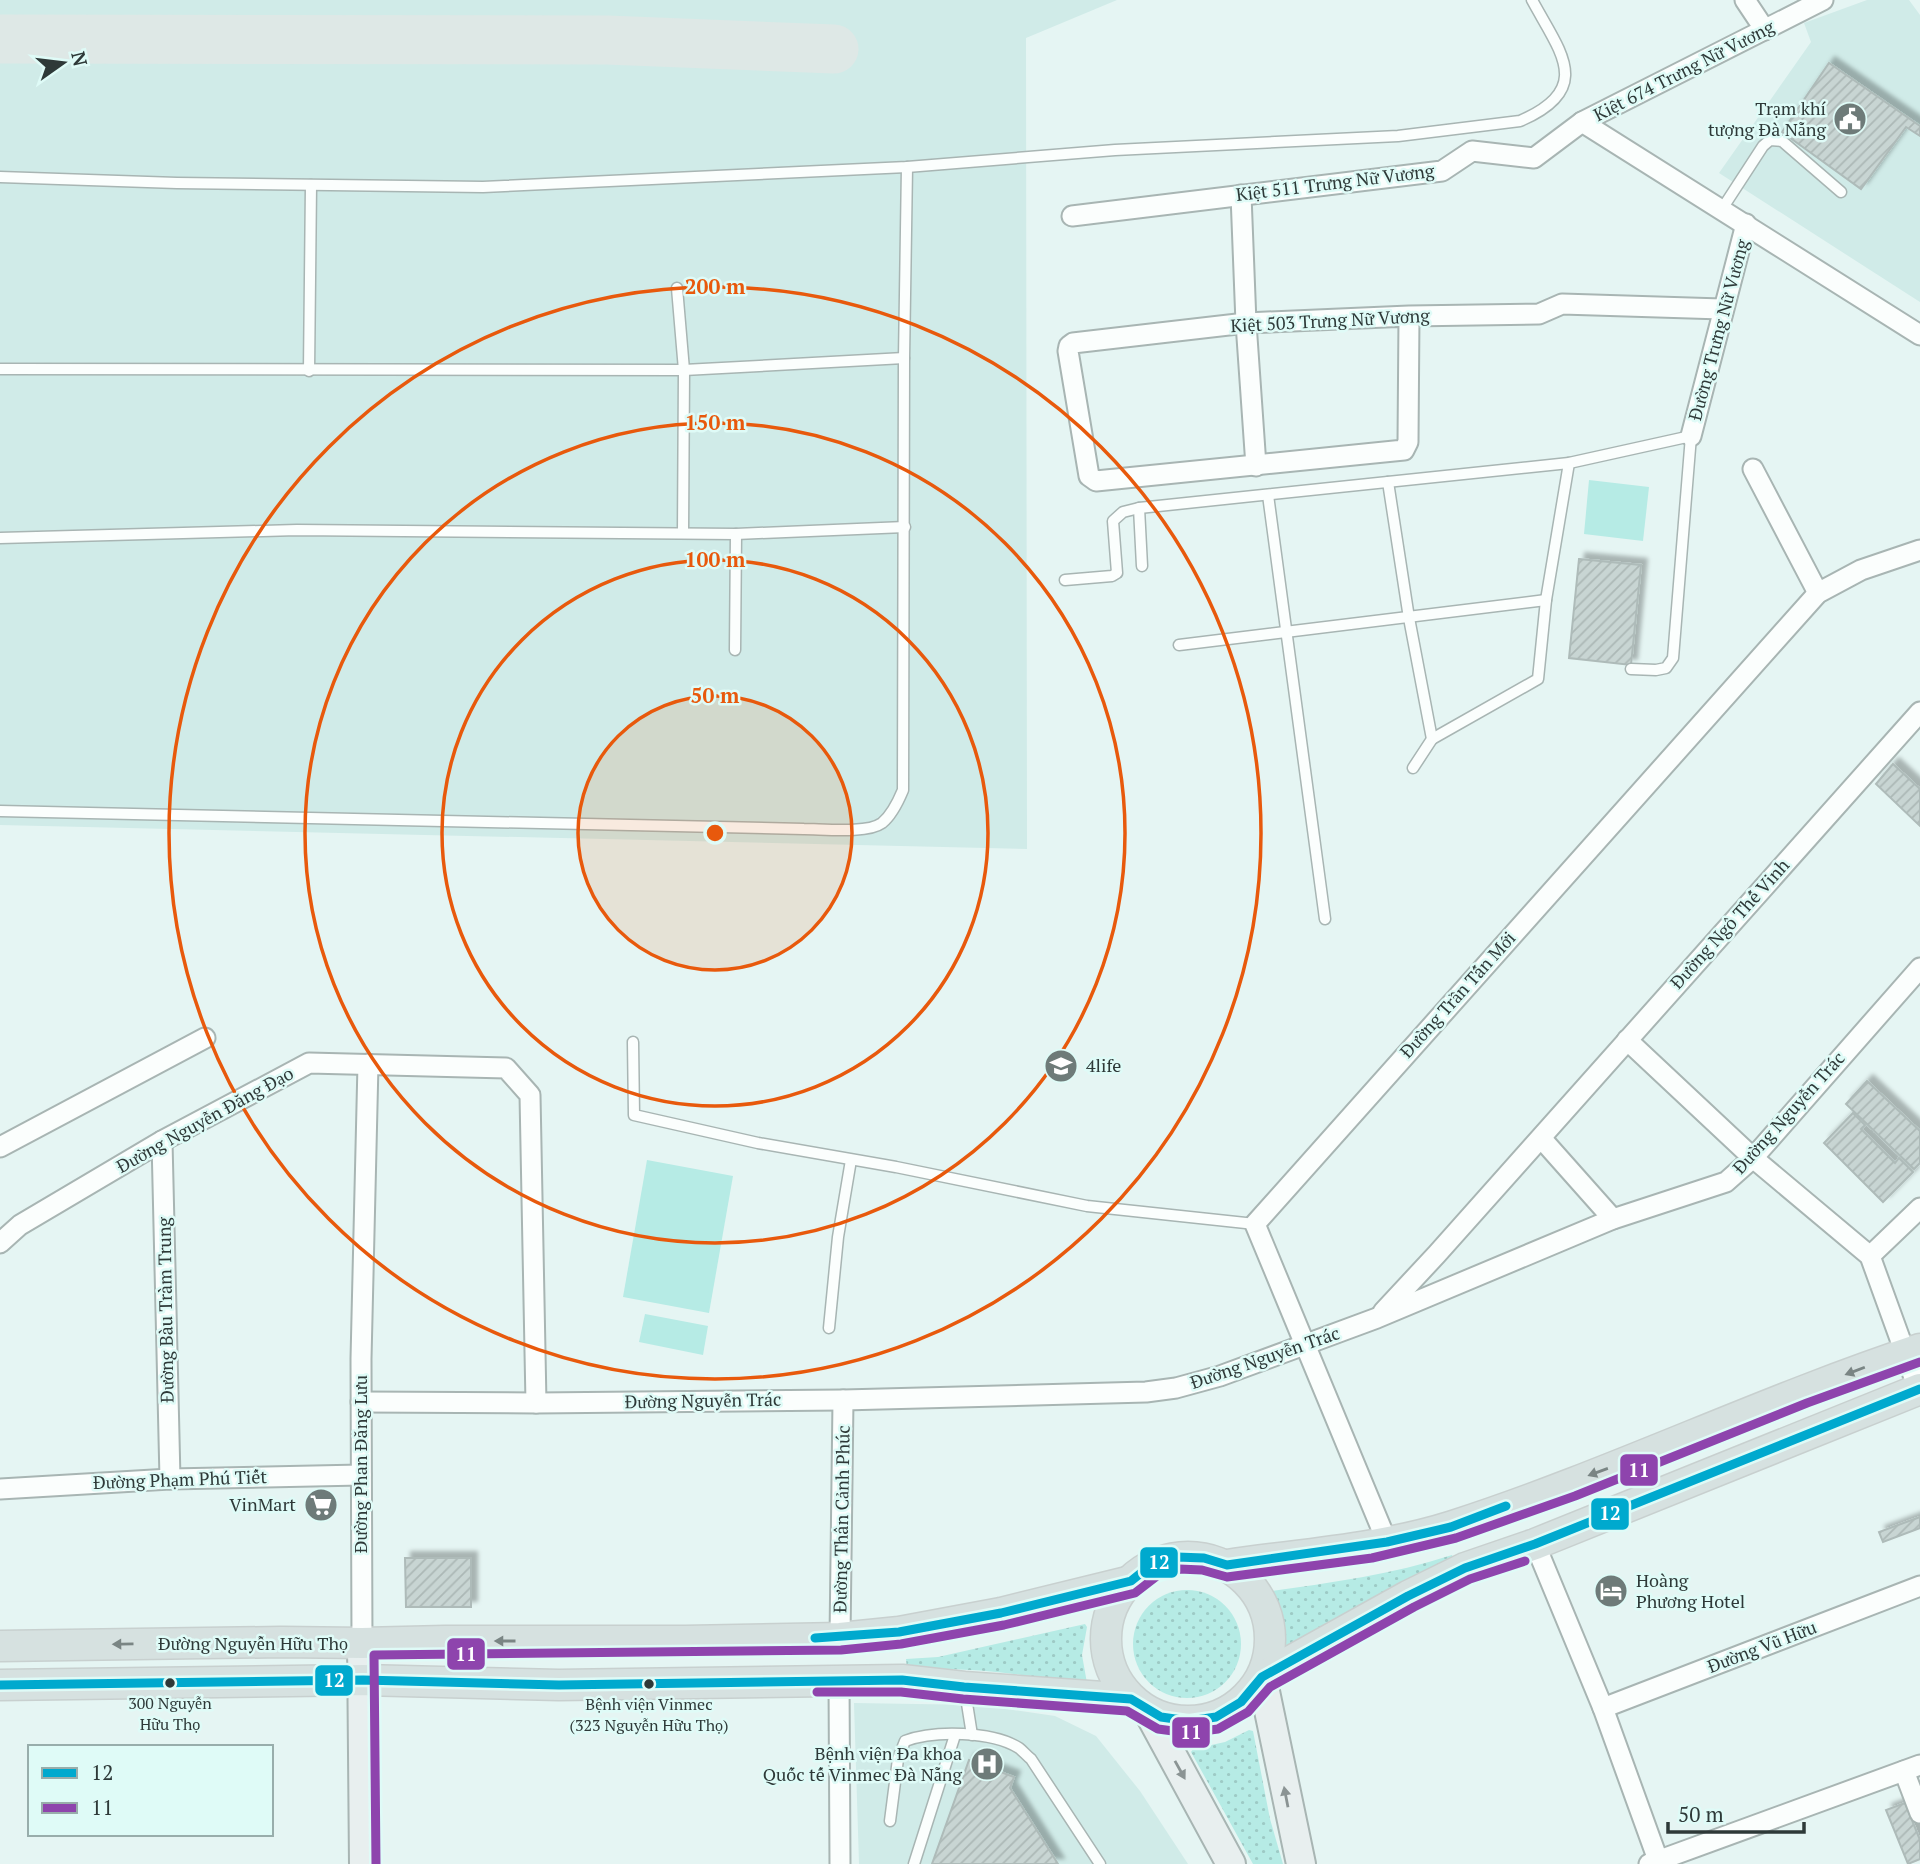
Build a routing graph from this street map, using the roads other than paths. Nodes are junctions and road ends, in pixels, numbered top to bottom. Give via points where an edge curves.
1 (1532, 0) edge
2 (1745, 0) edge
3 (1824, 0) edge
4 (1765, 30) junction
5 (1582, 122) junction
6 (908, 167) junction
7 (0, 177) edge
8 (311, 184) junction
9 (1841, 191) dead end
10 (1241, 195) junction
11 (1723, 209) junction
12 (1072, 216) dead end
13 (1746, 224) junction
14 (677, 288) dead end
15 (1722, 309) junction
16 (1409, 316) junction
17 (1246, 323) junction
18 (1920, 335) edge
19 (904, 358) junction
20 (0, 369) edge
21 (684, 370) junction
22 (309, 371) junction
23 (1691, 436) junction
24 (1569, 463) junction
25 (1256, 466) junction
26 (1753, 469) dead end
27 (1388, 482) junction
28 (1268, 495) junction
29 (1139, 508) junction
30 (905, 527) junction
31 (683, 533) junction
32 (736, 534) junction
33 (0, 538) edge
34 (1920, 550) edge
35 (1142, 566) dead end
36 (1065, 580) dead end
37 (1818, 593) junction
38 (1546, 600) junction
39 (1409, 618) junction
40 (1287, 633) junction
41 (1179, 645) dead end
42 (735, 650) dead end
43 (1630, 669) dead end
44 (1920, 712) edge
45 (1432, 738) junction
46 (1413, 768) dead end
47 (0, 811) edge
48 (1325, 919) dead end
49 (1918, 975) edge
50 (205, 1038) dead end
51 (1627, 1040) junction
52 (633, 1042) dead end
53 (368, 1064) junction
54 (1541, 1138) junction
55 (162, 1141) junction
56 (0, 1147) edge
57 (1752, 1158) junction
58 (850, 1160) junction
59 (1920, 1208) edge
60 (1613, 1219) junction
61 (1255, 1224) junction
62 (0, 1243) edge
63 (1870, 1256) junction
64 (1377, 1318) junction
65 (829, 1328) dead end
66 (1307, 1345) junction
67 (1912, 1351) edge
68 (1919, 1391) edge
69 (843, 1400) junction
70 (361, 1402) junction
71 (536, 1403) junction
72 (360, 1475) junction
73 (170, 1479) junction
74 (0, 1489) edge
75 (1387, 1542) junction
76 (1535, 1544) junction
77 (1227, 1565) junction
78 (1131, 1581) junction
79 (1920, 1586) edge
80 (840, 1637) junction
81 (362, 1643) junction
82 (0, 1646) edge
83 (1262, 1677) junction
84 (839, 1679) junction
85 (363, 1680) junction
86 (0, 1685) edge
87 (964, 1687) junction
88 (1140, 1705) junction
89 (1603, 1708) junction
90 (955, 1735) junction
91 (972, 1735) junction
92 (1912, 1768) edge
93 (1920, 1814) edge
94 (890, 1821) dead end
95 (1654, 1862) edge
96 (363, 1864) edge
97 (840, 1864) edge
98 (914, 1864) edge
99 (1100, 1864) edge
100 (1231, 1864) edge
101 (1301, 1864) edge

1 - 6 lane via 1567,72 1556,99 1520,121 1398,136 1115,150
2 - 4 street
3 - 4 street, Kiệt 674 Trưng Nữ Vương
4 - 5 street, Kiệt 674 Trưng Nữ Vương
5 - 10 street, Kiệt 511 Trưng Nữ Vương via 1534,158 1472,151 1442,171
5 - 11 street, Đường Trưng Nữ Vương
6 - 8 lane via 483,187
6 - 19 lane
7 - 8 lane
8 - 22 lane
9 - 11 lane via 1782,141 1770,140
10 - 12 street, Kiệt 511 Trưng Nữ Vương
10 - 17 street
11 - 13 street, Đường Trưng Nữ Vương
13 - 15 street, Đường Trưng Nữ Vương
13 - 18 street, Đường Trưng Nữ Vương
14 - 21 lane
15 - 16 street, Kiệt 503 Trưng Nữ Vương via 1562,304 1539,314
15 - 23 street, Đường Trưng Nữ Vương
16 - 17 street, Kiệt 503 Trưng Nữ Vương
16 - 25 street via 1408,442 1404,450
17 - 25 street
17 - 25 street, Kiệt 503 Trưng Nữ Vương via 1069,346 1089,476 1096,481
19 - 21 lane
19 - 30 lane
20 - 22 lane
21 - 22 lane
21 - 31 lane
23 - 24 lane
23 - 43 lane via 1673,658 1666,668
24 - 27 lane
24 - 38 lane
26 - 37 street
27 - 28 lane
27 - 39 lane
28 - 29 lane
28 - 40 lane
29 - 35 lane
29 - 36 lane via 1123,512 1113,521 1117,573
30 - 32 lane
30 - 47 lane via 903,790 881,824 804,830
31 - 32 lane
31 - 33 lane via 297,530
32 - 42 lane
34 - 37 street, Đường Trần Tấn Mới via 1861,570
37 - 61 street, Đường Trần Tấn Mới
38 - 39 lane
38 - 45 lane via 1538,679
39 - 40 lane
39 - 45 lane
40 - 41 lane
40 - 48 lane
44 - 51 street, Đường Ngô Thế Vinh
45 - 46 lane
49 - 57 street, Đường Nguyễn Trác
50 - 56 street
51 - 54 street, Đường Ngô Thế Vinh
51 - 57 street
52 - 58 lane via 634,1115
53 - 55 street, Đường Nguyễn Đăng Đạo via 309,1063
53 - 70 street, Đường Phan Đăng Lưu
53 - 71 street, Đường Nguyễn Đăng Đạo via 506,1069 530,1095
54 - 60 street
54 - 64 street, Đường Ngô Thế Vinh
55 - 62 street, Đường Nguyễn Đăng Đạo via 20,1225
55 - 73 street, Đường Bàu Tràm Trung
57 - 60 street, Đường Nguyễn Trác via 1726,1182
57 - 63 street
58 - 61 lane via 1087,1206
58 - 65 lane
59 - 63 street
60 - 64 street, Đường Nguyễn Trác
61 - 66 street
63 - 67 street
64 - 66 street, Đường Nguyễn Trác
66 - 69 street, Đường Nguyễn Trác via 1220,1376 1146,1392
66 - 75 street
67 - 68 street
67 -> 75 main road via 1464,1522
68 - 76 main road
69 - 71 street, Đường Nguyễn Trác
69 - 80 street, Đường Thân Cảnh Phúc
70 - 71 street, Đường Nguyễn Trác
70 - 72 street, Đường Phan Đăng Lưu
72 - 73 street, Đường Phạm Phú Tiết
72 - 81 street, Đường Phan Đăng Lưu
73 - 74 street, Đường Phạm Phú Tiết
75 - 77 main road
76 - 83 main road via 1465,1568
76 - 89 street
77 - 78 main road via 1177,1557 1151,1565
77 - 83 main road via 1249,1584 1263,1605 1270,1631
78 - 80 main road, Đường Nguyễn Hữu Thọ via 1001,1613 899,1632
78 - 88 main road via 1114,1603 1107,1630 1108,1657 1118,1682
79 - 89 street, Đường Vũ Hữu
80 -> 81 main road, Đường Nguyễn Hữu Thọ
81 -> 82 main road, Đường Nguyễn Hữu Thọ
81 - 85 street, Đường Phan Đăng Lưu
83 - 88 main road via 1241,1702 1216,1717 1189,1721 1161,1717
101 -> 83 street
84 - 85 main road, Đường Nguyễn Hữu Thọ via 559,1685
84 - 87 main road, Đường Nguyễn Hữu Thọ
84 - 97 street
85 - 86 main road, Đường Nguyễn Hữu Thọ
85 - 96 street, Đường Phan Đăng Lưu
87 - 88 main road, Đường Nguyễn Hữu Thọ
87 - 91 lane
88 -> 100 street
89 - 95 street
90 - 91 lane
90 - 94 lane via 905,1741 898,1759
90 - 98 lane
91 - 99 lane via 1019,1748 1031,1759
92 - 93 street
92 - 95 street

